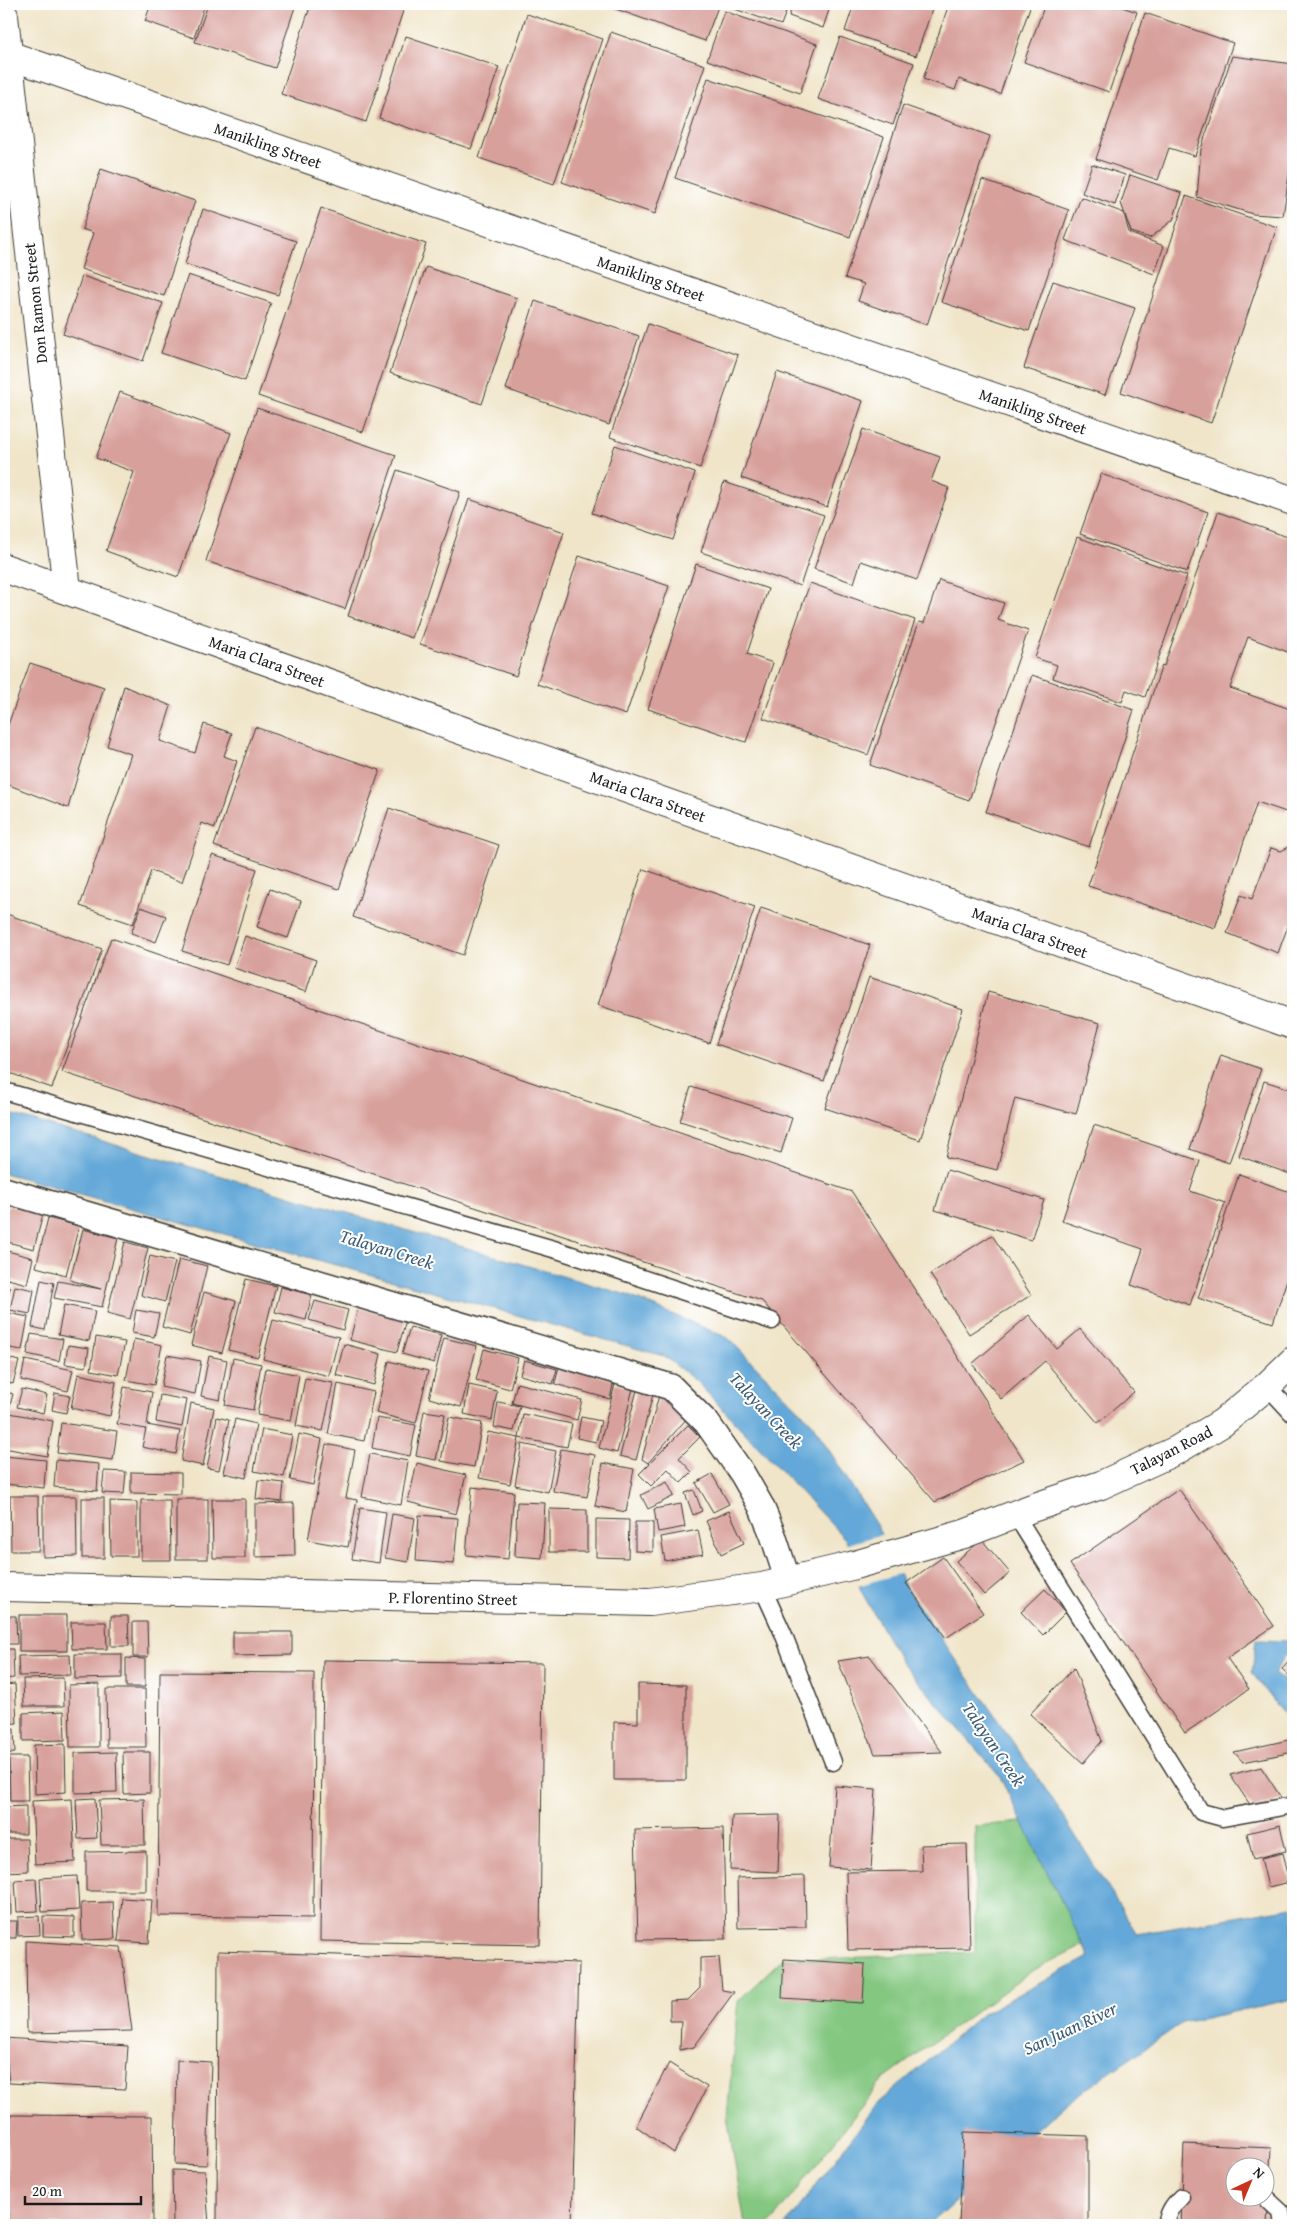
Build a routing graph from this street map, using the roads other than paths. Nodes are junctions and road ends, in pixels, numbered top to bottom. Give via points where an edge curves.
1 (4, 16) edge
2 (8, 55) junction
3 (1293, 501) edge
4 (4, 568) edge
5 (67, 590) junction
6 (1293, 1025) edge
7 (4, 1091) edge
8 (4, 1190) edge
9 (772, 1321) dead end
10 (1293, 1361) edge
11 (1267, 1386) junction
12 (1293, 1414) edge
13 (1023, 1511) junction
14 (898, 1553) joint
15 (775, 1584) junction
16 (4, 1587) edge
17 (833, 1762) dead end
18 (1293, 1805) edge
19 (1182, 2197) dead end
20 (1274, 2206) edge
21 (1166, 2225) edge
22 (1283, 2225) edge

1 - 2 street, Don Ramon Street
2 - 3 street, Manikling Street
2 - 5 street, Don Ramon Street
4 - 5 street, Maria Clara Street
5 - 6 street, Maria Clara Street
7 - 9 lane via 557,1250
8 - 15 street via 671,1387 707,1424 761,1506 773,1535
10 - 11 street, Talayan Road
11 - 12 lane
11 - 13 street, Talayan Road via 1222,1423 1177,1450 1101,1485
13 - 14 street, Talayan Road via 964,1534
13 - 18 lane via 1201,1812 1223,1818
14 - 15 street, P. Florentino Street
15 - 16 street, P. Florentino Street via 650,1602
15 - 17 lane via 783,1633
19 - 21 lane via 1172,2206
20 - 22 lane via 1281,2212

